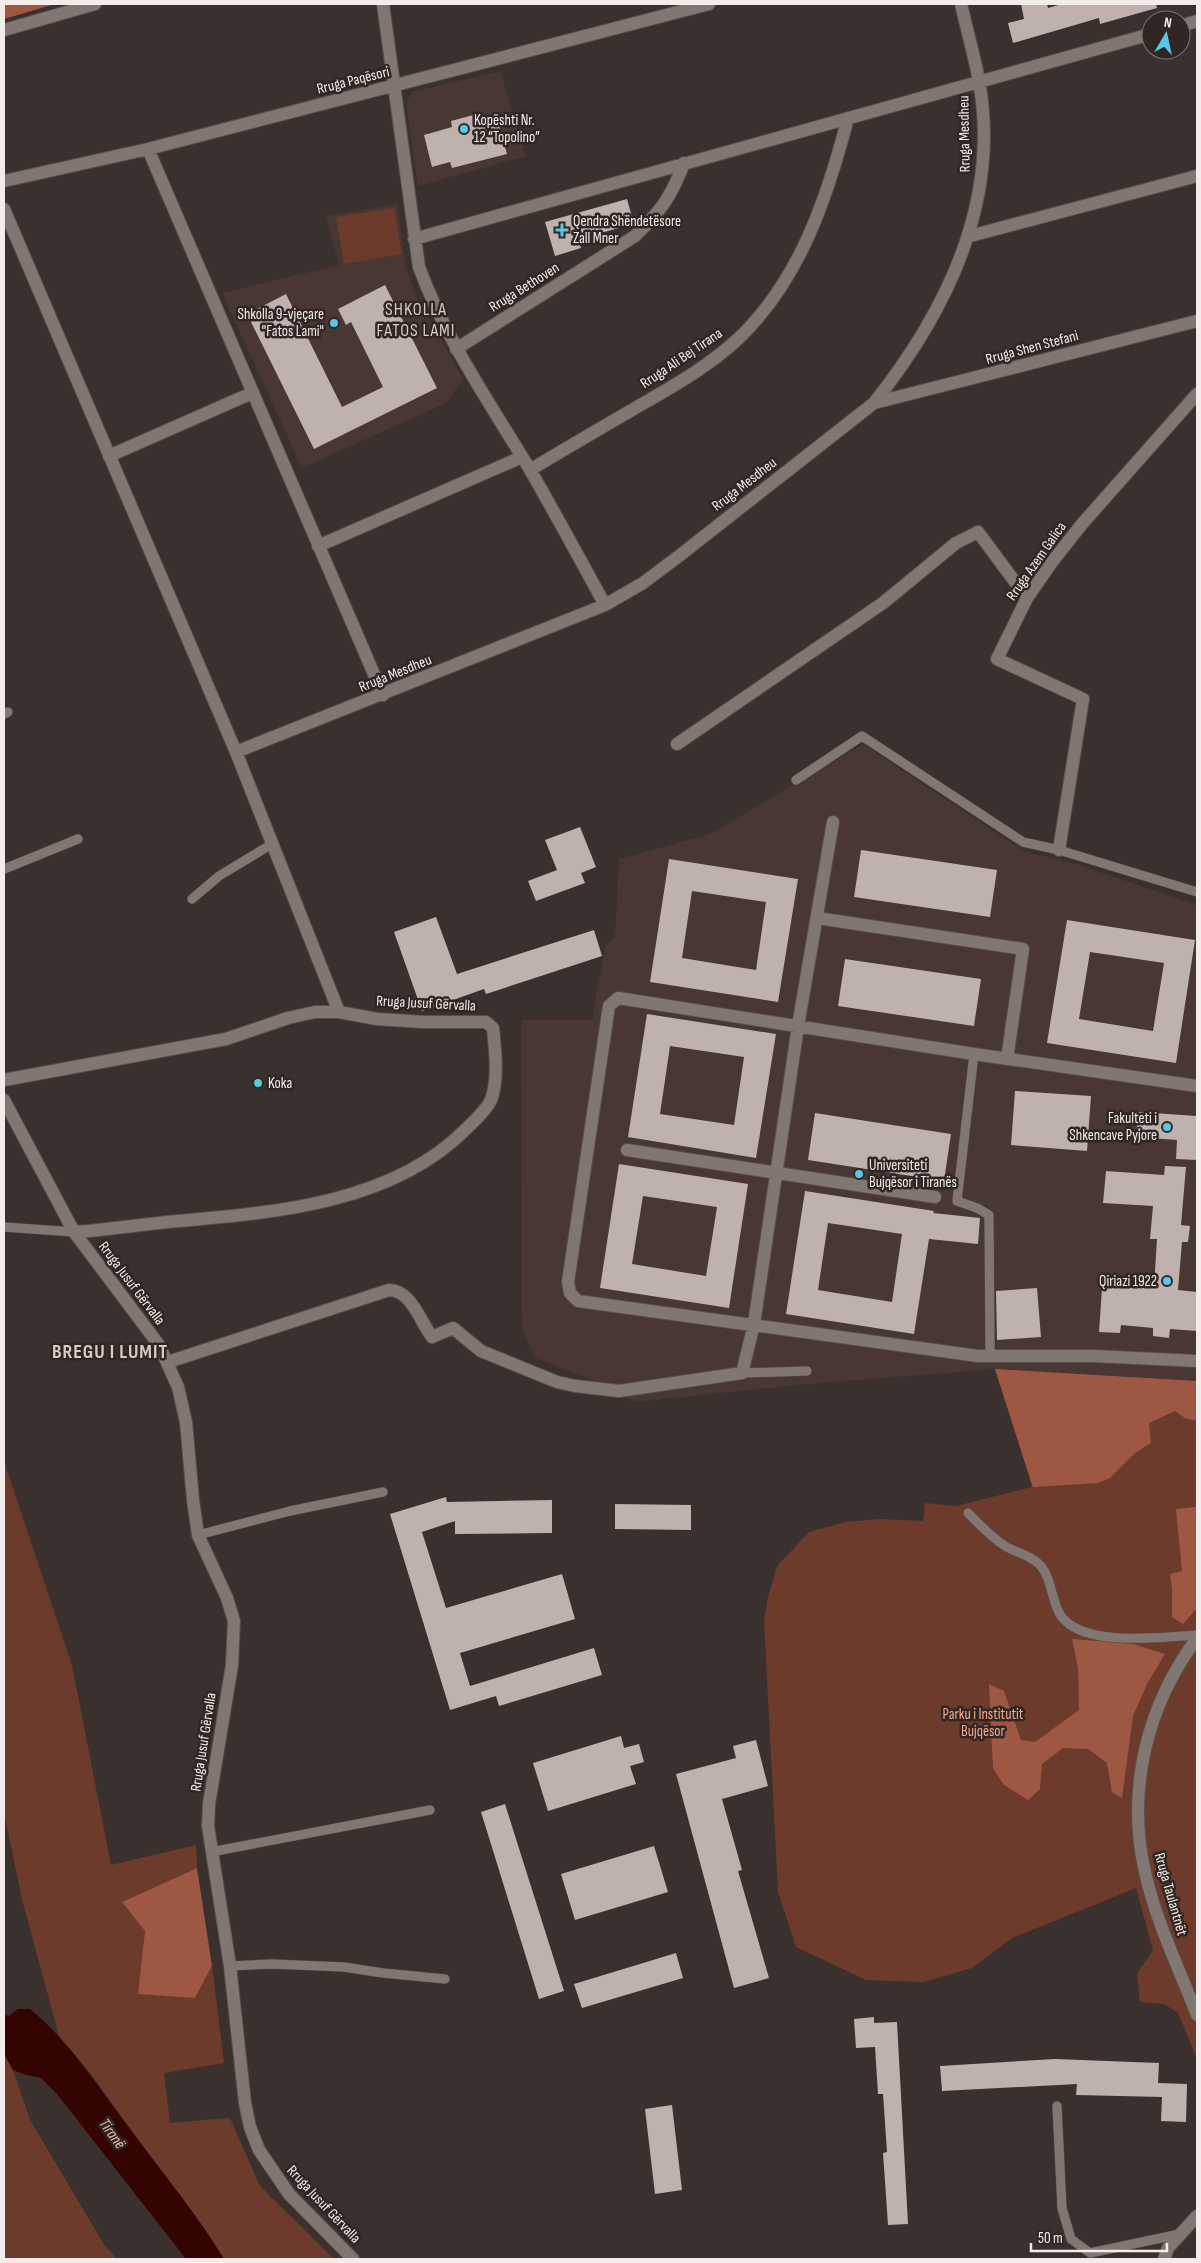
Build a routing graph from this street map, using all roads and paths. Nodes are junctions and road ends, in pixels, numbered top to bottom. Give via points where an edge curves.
1 (95, 4) edge
2 (383, 4) edge
3 (709, 4) edge
4 (961, 4) edge
5 (4, 30) edge
6 (1141, 37) edge
7 (979, 82) junction
8 (395, 86) junction
9 (848, 118) junction
10 (148, 149) junction
11 (684, 163) junction
12 (1197, 176) edge
13 (4, 181) edge
14 (4, 209) edge
15 (970, 236) junction
16 (414, 239) junction
17 (1197, 321) edge
18 (456, 349) junction
19 (252, 393) junction
20 (1197, 394) edge
21 (874, 403) junction
22 (109, 456) junction
23 (522, 457) junction
24 (530, 470) junction
25 (318, 546) junction
26 (1027, 598) junction
27 (605, 605) junction
28 (383, 695) junction
29 (677, 744) dead end
30 (236, 752) junction
31 (796, 780) dead end
32 (833, 822) dead end
33 (78, 839) dead end
34 (272, 844) junction
35 (1059, 850) junction
36 (4, 869) edge
37 (1197, 892) edge
38 (192, 899) dead end
39 (816, 918) junction
40 (338, 1012) junction
41 (798, 1026) junction
42 (974, 1054) junction
43 (1007, 1059) junction
44 (4, 1080) edge
45 (1197, 1086) edge
46 (4, 1100) edge
47 (626, 1150) dead end
48 (776, 1173) junction
49 (935, 1197) dead end
50 (4, 1227) edge
51 (74, 1232) junction
52 (754, 1324) junction
53 (990, 1355) junction
54 (1197, 1361) edge
55 (168, 1362) junction
56 (807, 1371) dead end
57 (742, 1373) junction
58 (383, 1492) dead end
59 (968, 1513) dead end
60 (198, 1535) junction
61 (1197, 1637) edge
62 (430, 1810) dead end
63 (211, 1852) junction
64 (230, 1966) junction
65 (445, 1978) dead end
66 (1197, 2015) edge
67 (1057, 2106) dead end
68 (1197, 2216) edge
69 (1181, 2234) junction
70 (353, 2259) edge
71 (1164, 2259) edge

1 - 5 street
2 - 8 street
3 - 8 street, Rruga Paqësori
4 - 7 street, Rruga Mesdheu
6 - 7 street
7 - 9 street
7 - 15 street, Rruga Mesdheu via 983,163
8 - 10 street, Rruga Paqësori
8 - 16 street
9 - 11 street
9 - 24 street, Rruga Ali Bej Tirana via 835,168 804,249 784,282 739,338 681,381
10 - 13 street, Rruga Paqësori
10 - 19 street
11 - 16 street
11 - 18 street, Rruga Bethoven via 668,200 635,236
12 - 15 street
14 - 22 street
15 - 21 street, Rruga Mesdheu via 947,292 896,375
16 - 18 street via 419,267
17 - 21 street, Rruga Shen Stefani
18 - 23 street
19 - 22 street
19 - 25 street
20 - 26 street, Rruga Azem Galica via 1082,524
21 - 27 street, Rruga Mesdheu via 643,583
22 - 30 street
23 - 24 street
23 - 25 street
24 - 27 street
25 - 28 street
26 - 29 street via 978,532 956,543 883,603
26 - 35 street, Rruga Azem Galica via 997,660 1083,699
27 - 28 street, Rruga Mesdheu
28 - 30 street, Rruga Mesdheu
30 - 34 street
31 - 35 lane via 862,736 1024,842
32 - 39 street
33 - 36 lane
34 - 38 lane via 219,876
34 - 40 street
35 - 37 lane
39 - 41 street
39 - 43 street via 1023,949
40 - 44 street, Rruga Jusuf Gërvalla via 315,1012 226,1039
40 - 51 street, Rruga Jusuf Gërvalla via 377,1019 486,1022 493,1028 495,1076 491,1100 483,1112 441,1152 400,1175 367,1188 284,1210
41 - 42 street
41 - 48 street
41 - 52 street via 618,998 609,1006 590,1128 568,1282 570,1294 578,1301
42 - 43 street
42 - 53 lane via 956,1201 989,1215
43 - 45 street
46 - 51 street, Rruga Jusuf Gërvalla
47 - 48 street
48 - 49 street
48 - 52 street
50 - 51 lane
51 - 55 street, Rruga Jusuf Gërvalla via 159,1345
52 - 53 street via 978,1356
52 - 57 street
53 - 54 street
55 - 57 street via 389,1290 399,1290 406,1295 432,1337 453,1328 481,1352 566,1384 619,1391
55 - 60 street, Rruga Jusuf Gërvalla via 186,1422
56 - 57 lane
58 - 60 lane via 290,1511
59 - 61 lane via 1006,1548 1040,1565 1061,1616 1074,1627 1108,1637
60 - 63 street, Rruga Jusuf Gërvalla via 234,1620 231,1674 209,1804
61 - 66 street, Rruga Taulantnët via 1169,1681 1154,1714 1139,1783 1139,1830 1144,1872 1158,1918
62 - 63 lane
63 - 64 street, Rruga Jusuf Gërvalla
64 - 65 lane via 344,1967
64 - 70 street, Rruga Jusuf Gërvalla via 245,2102 259,2150 289,2194
67 - 69 lane via 1062,2208 1071,2239 1090,2253
68 - 69 street
69 - 71 street via 1168,2248

